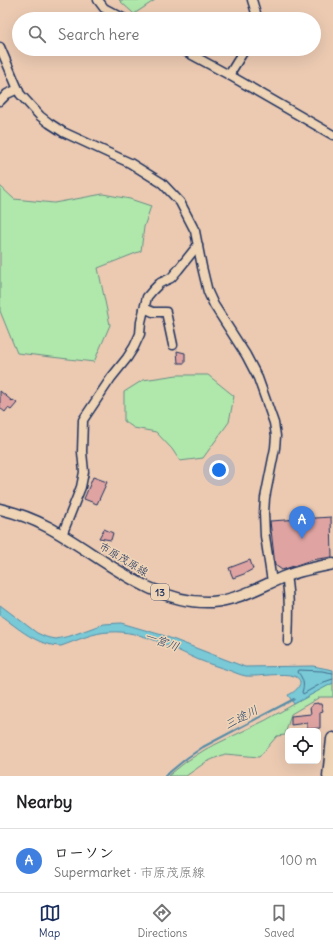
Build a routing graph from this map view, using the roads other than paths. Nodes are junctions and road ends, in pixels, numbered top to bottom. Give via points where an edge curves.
1 (98, 0) edge
2 (252, 0) edge
3 (112, 12) edge
4 (256, 12) edge
5 (0, 47) edge
6 (194, 56) edge
7 (241, 56) edge
8 (229, 75) junction
9 (18, 89) junction
10 (0, 101) edge
11 (333, 135) edge
12 (198, 245) junction
13 (144, 308) junction
14 (173, 345) dead end
15 (0, 509) edge
16 (62, 535) junction
17 (333, 564) edge
18 (286, 576) junction
19 (272, 582) junction
20 (288, 641) dead end
21 (333, 739) edge
22 (329, 776) edge

1 - 3 street via 104,8
2 - 4 street
5 - 9 street
6 - 8 street
7 - 8 street
8 - 11 street
9 - 10 street
9 - 12 street via 28,104 49,123 130,163 162,183 180,202 195,231
12 - 13 street via 170,278 153,290
12 - 19 street via 211,299 255,372 274,424 275,448 264,513
13 - 14 street via 153,312 166,312
13 - 16 street via 140,334 134,347 84,420 84,472 81,487
15 - 16 main road, 市原茂原線 / 13 via 31,518
16 - 19 main road, 市原茂原線 / 13 via 140,584 172,597 197,602 224,601
17 - 18 main road, 市原茂原線 / 13
18 - 19 main road, 市原茂原線 / 13
18 - 20 street via 290,607
21 - 22 highway

